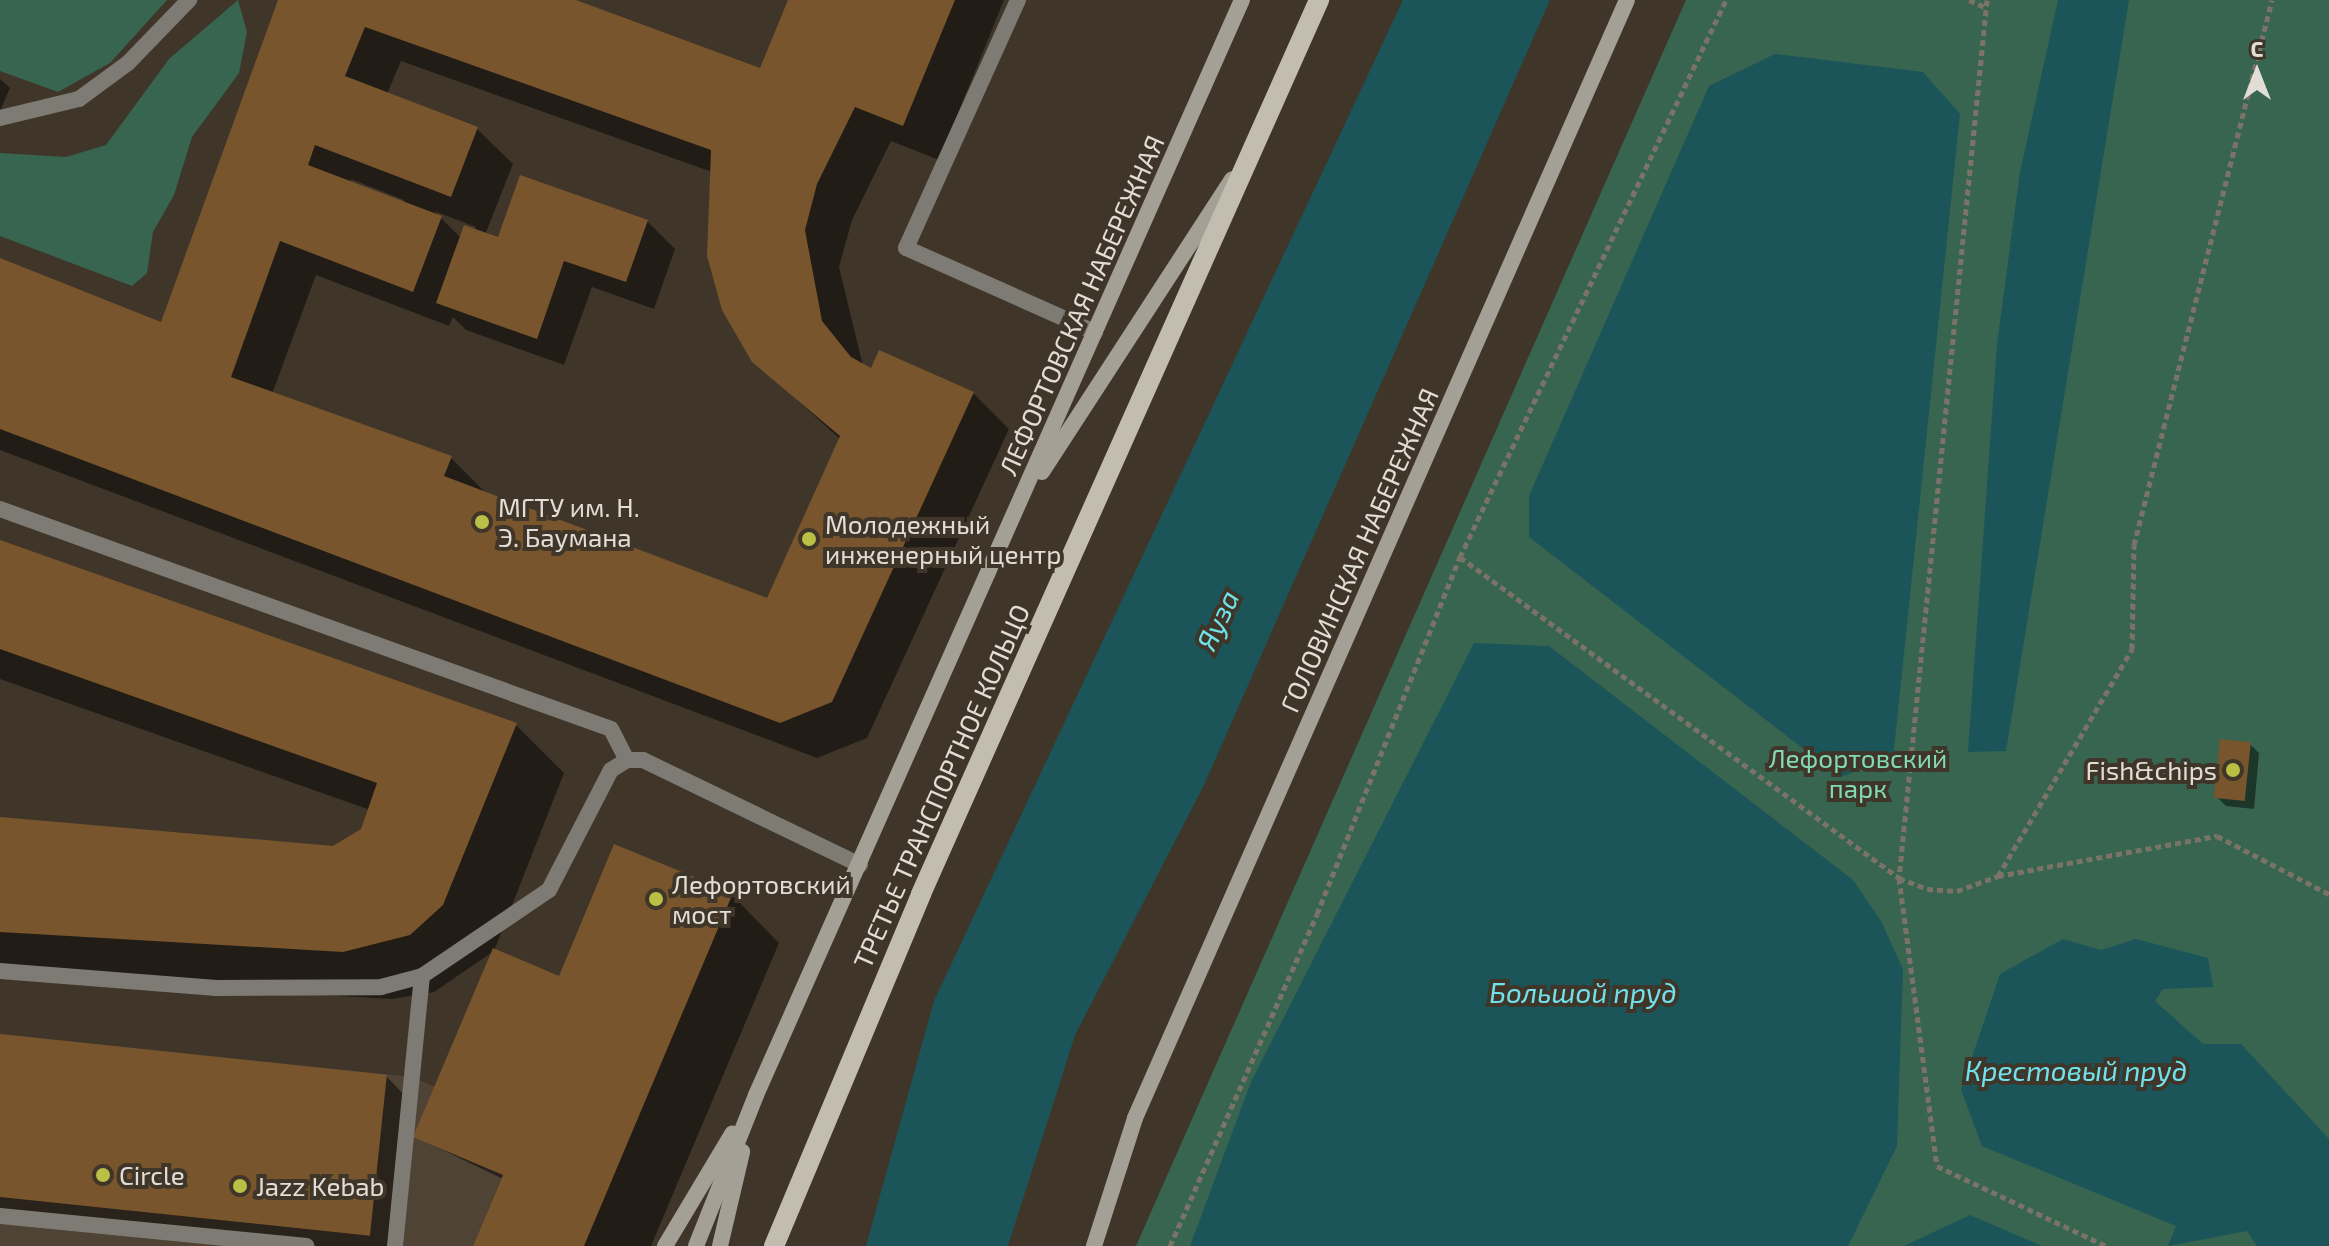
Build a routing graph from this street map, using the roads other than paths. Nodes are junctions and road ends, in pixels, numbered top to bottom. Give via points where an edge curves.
1 (189, 0) edge
2 (1018, 0) edge
3 (1242, 0) edge
4 (1319, 0) edge
5 (1627, 0) edge
6 (0, 118) edge
7 (1256, 142) junction
8 (1095, 332) junction
9 (0, 509) edge
10 (1015, 513) junction
11 (627, 760) junction
12 (860, 865) junction
13 (0, 971) edge
14 (422, 976) junction
15 (756, 1095) junction
16 (0, 1216) edge
17 (307, 1246) edge
18 (395, 1246) edge
19 (665, 1246) edge
20 (696, 1246) edge
21 (720, 1246) edge
22 (774, 1246) edge
23 (1094, 1246) edge

1 - 6 street via 128,63 79,99
2 - 8 street via 906,248
3 - 8 main road, ЛЕФОРТОВСКАЯ НАБЕРЕЖНАЯ
4 - 7 main road, ТРЕТЬЕ ТРАНСПОРТНОЕ КОЛЬЦО
5 - 23 main road, ГОЛОВИНСКАЯ НАБЕРЕЖНАЯ via 1135,1118
7 - 10 main road
7 - 22 main road, ТРЕТЬЕ ТРАНСПОРТНОЕ КОЛЬЦО via 921,894
8 - 10 main road, ЛЕФОРТОВСКАЯ НАБЕРЕЖНАЯ
9 - 11 street via 611,729
10 - 12 main road, ЛЕФОРТОВСКАЯ НАБЕРЕЖНАЯ
11 - 12 street via 643,760
11 - 14 street via 611,770 549,890
12 - 15 main road, ЛЕФОРТОВСКАЯ НАБЕРЕЖНАЯ
13 - 14 street via 216,988 381,987
14 - 18 street
15 - 19 main road
15 - 20 main road, ЛЕФОРТОВСКАЯ НАБЕРЕЖНАЯ
15 - 21 main road
16 - 17 street

